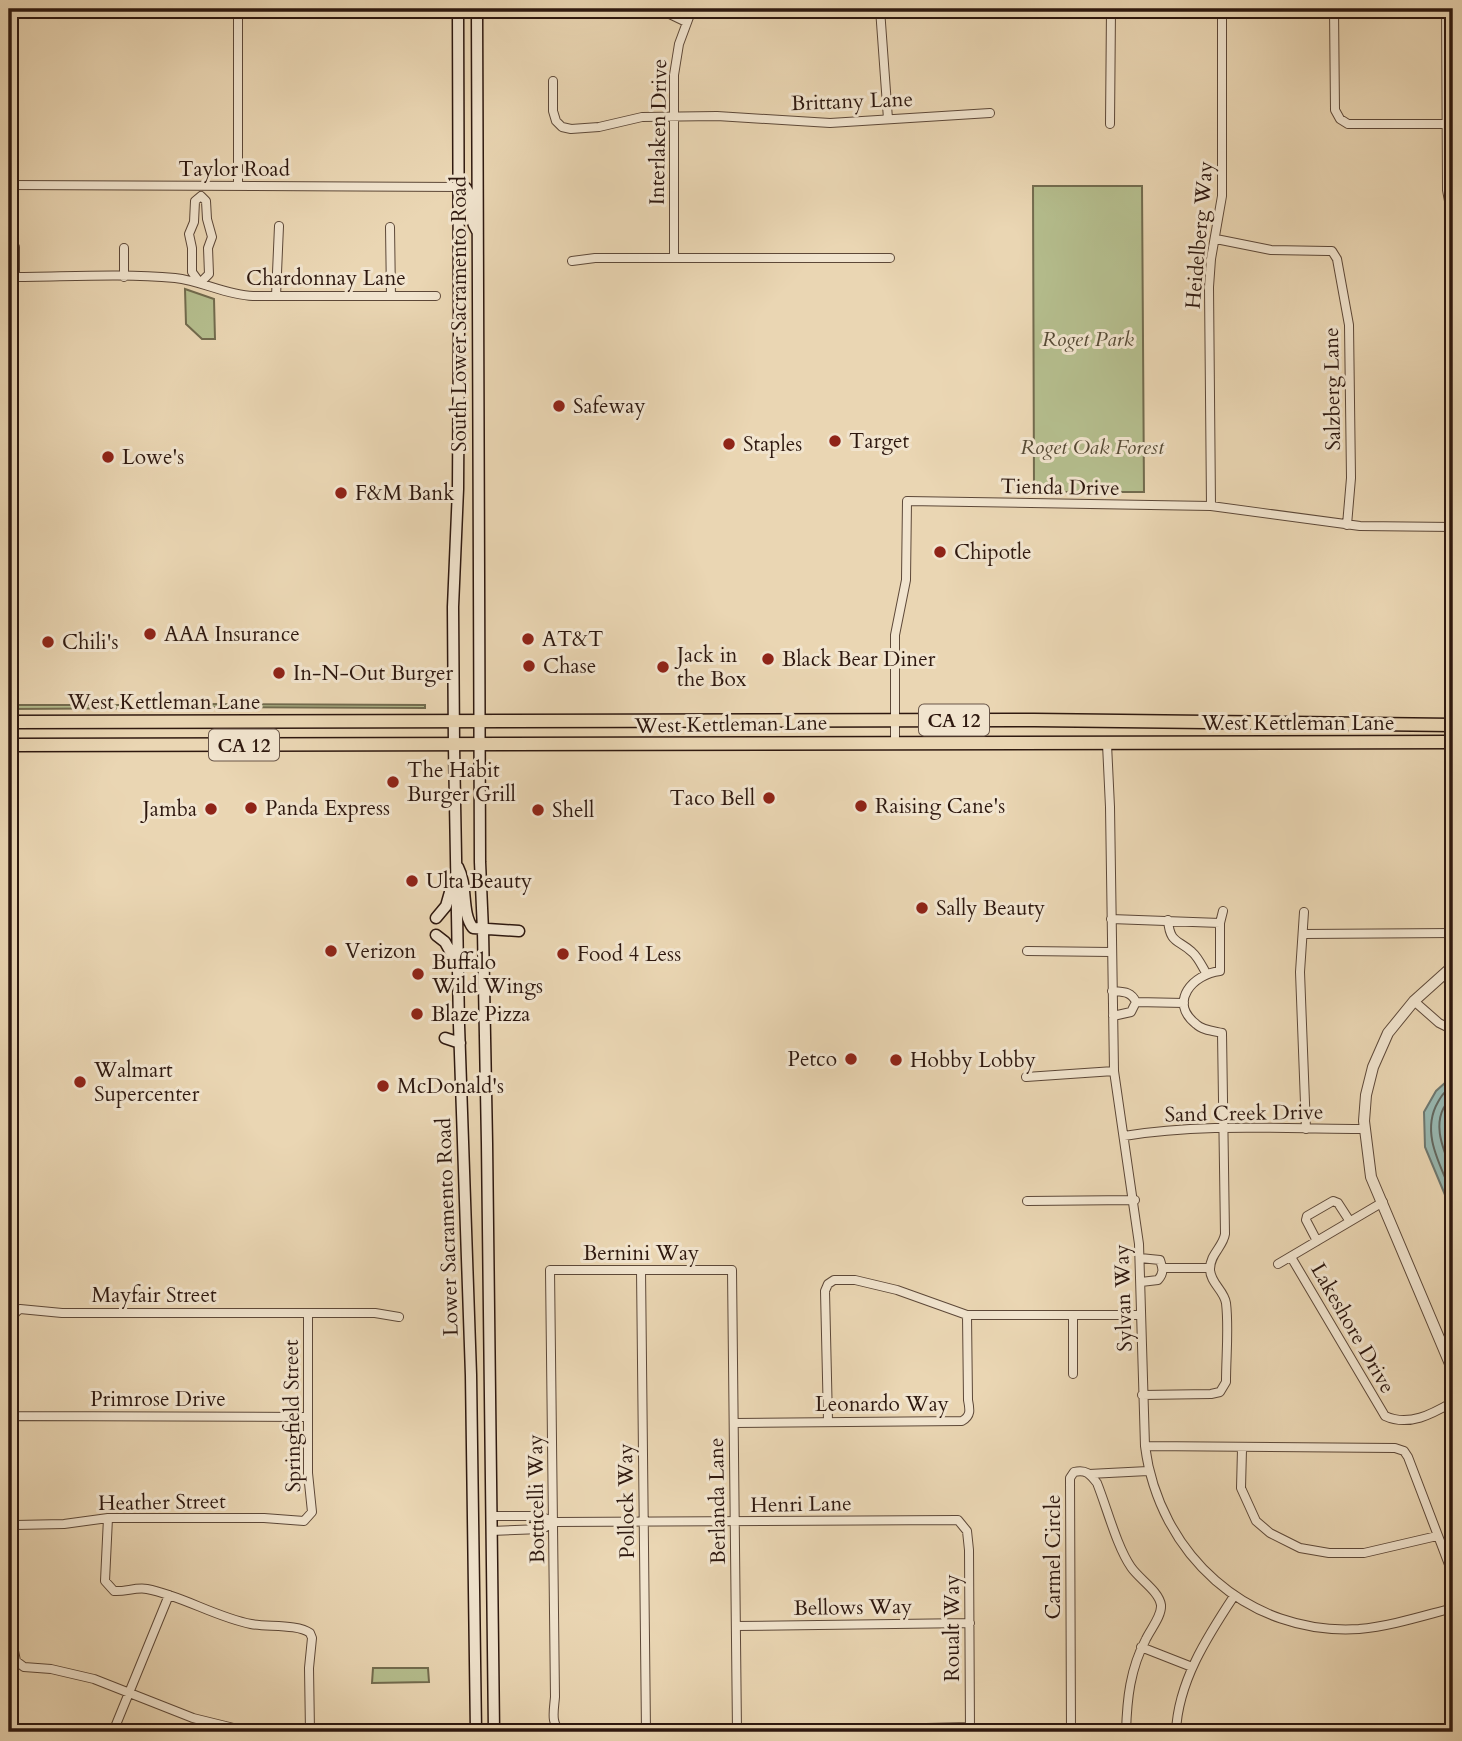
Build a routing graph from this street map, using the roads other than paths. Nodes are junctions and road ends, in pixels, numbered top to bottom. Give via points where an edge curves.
1 (238, 9) edge
2 (458, 9) edge
3 (477, 9) edge
4 (659, 9) edge
5 (692, 9) edge
6 (880, 9) edge
7 (1111, 9) edge
8 (1222, 9) edge
9 (1334, 9) edge
10 (1446, 9) edge
11 (685, 22) junction
12 (553, 81) dead end
13 (990, 113) dead end
14 (673, 116) junction
15 (888, 119) junction
16 (1110, 124) dead end
17 (1447, 124) junction
18 (9, 186) edge
19 (237, 186) junction
20 (459, 187) junction
21 (201, 191) junction
22 (1453, 222) edge
23 (279, 226) dead end
24 (390, 227) dead end
25 (478, 234) junction
26 (1216, 239) junction
27 (15, 247) dead end
28 (124, 248) dead end
29 (192, 248) junction
30 (208, 248) junction
31 (674, 258) junction
32 (890, 258) dead end
33 (572, 261) dead end
34 (12, 277) edge
35 (124, 277) junction
36 (200, 283) junction
37 (276, 296) junction
38 (391, 296) junction
39 (436, 296) dead end
40 (1211, 506) junction
41 (1347, 525) junction
42 (1453, 527) edge
43 (895, 720) junction
44 (454, 721) junction
45 (479, 721) junction
46 (9, 722) edge
47 (1453, 724) edge
48 (895, 742) junction
49 (1453, 742) edge
50 (1107, 744) junction
51 (9, 745) edge
52 (454, 746) junction
53 (479, 746) junction
54 (456, 861) junction
55 (1223, 911) dead end
56 (1304, 912) dead end
57 (436, 918) dead end
58 (1111, 919) junction
59 (1168, 920) junction
60 (1220, 923) junction
61 (483, 931) junction
62 (519, 932) dead end
63 (1453, 933) edge
64 (1303, 934) junction
65 (436, 935) dead end
66 (1027, 951) dead end
67 (1111, 952) junction
68 (1453, 966) edge
69 (1206, 973) junction
70 (458, 977) junction
71 (1112, 991) junction
72 (1415, 1001) junction
73 (1136, 1002) junction
74 (1184, 1003) junction
75 (1113, 1016) junction
76 (1453, 1030) edge
77 (445, 1043) dead end
78 (460, 1043) junction
79 (1114, 1071) junction
80 (1026, 1077) dead end
81 (1222, 1129) junction
82 (1306, 1129) junction
83 (1364, 1129) junction
84 (1125, 1136) junction
85 (1135, 1200) junction
86 (1027, 1201) dead end
87 (1383, 1202) junction
88 (1349, 1220) junction
89 (1317, 1241) junction
90 (1291, 1257) junction
91 (1140, 1258) junction
92 (1278, 1264) dead end
93 (1163, 1268) junction
94 (1210, 1268) junction
95 (550, 1270) joint
96 (641, 1270) junction
97 (732, 1270) joint
98 (1141, 1282) junction
99 (308, 1313) junction
100 (967, 1315) junction
101 (1073, 1315) junction
102 (1141, 1315) junction
103 (399, 1317) dead end
104 (1453, 1371) edge
105 (1073, 1374) dead end
106 (1142, 1395) junction
107 (1453, 1402) edge
108 (11, 1416) edge
109 (308, 1417) junction
110 (828, 1421) junction
111 (734, 1423) junction
112 (1145, 1446) junction
113 (1242, 1448) junction
114 (1149, 1472) junction
115 (1089, 1474) junction
116 (491, 1516) junction
117 (108, 1518) junction
118 (308, 1518) joint
119 (554, 1522) junction
120 (644, 1522) junction
121 (735, 1523) junction
122 (963, 1524) joint
123 (15, 1525) junction
124 (491, 1531) junction
125 (1437, 1536) junction
126 (1453, 1575) edge
127 (169, 1595) junction
128 (1234, 1596) junction
129 (1453, 1608) edge
130 (970, 1623) junction
131 (736, 1626) junction
132 (1141, 1647) junction
133 (1192, 1667) junction
134 (129, 1692) junction
135 (9, 1728) edge
136 (559, 1730) edge
137 (970, 1730) edge
138 (34, 1732) edge
139 (113, 1732) edge
140 (250, 1732) edge
141 (310, 1732) edge
142 (476, 1732) edge
143 (494, 1732) edge
144 (646, 1732) edge
145 (737, 1732) edge
146 (751, 1732) edge
147 (1071, 1732) edge
148 (1126, 1732) edge
149 (1176, 1732) edge

1 - 19 street
2 - 20 main road, South Lower Sacramento Road
3 - 25 main road, South Lower Sacramento Road
4 - 11 street
5 - 11 street, Interlaken Drive
6 - 15 street
7 - 16 street
8 - 26 street, Heidelberg Way via 1222,186
9 - 17 street via 1335,110 1340,119 1348,124
10 - 17 street
11 - 14 street, Interlaken Drive via 676,55
12 - 14 street, Brittany Lane via 554,116 566,129
13 - 15 street, Brittany Lane
14 - 15 street, Brittany Lane via 822,123
14 - 31 street, Interlaken Drive
17 - 22 street via 1447,190
18 - 21 street, Taylor Road
19 - 20 street, Taylor Road
19 - 21 street, Taylor Road
20 - 25 main road via 469,193 471,221
20 - 44 main road, South Lower Sacramento Road
21 - 29 street via 189,234
21 - 30 street via 212,237
23 - 37 street
24 - 38 street
25 - 45 main road, South Lower Sacramento Road
26 - 40 street, Heidelberg Way via 1209,287
26 - 41 street, Salzberg Lane via 1271,250 1324,250 1335,255 1349,325 1351,478
27 - 34 street
28 - 35 street
29 - 30 street
29 - 36 street via 192,272
30 - 36 street via 209,274
31 - 32 street
31 - 33 street
34 - 35 street, Chardonnay Lane
35 - 36 street, Chardonnay Lane
36 - 37 street, Chardonnay Lane via 237,295
37 - 38 street, Chardonnay Lane
38 - 39 street, Chardonnay Lane
40 - 41 street, Tienda Drive
40 - 43 street, Tienda Drive via 907,501 906,580 895,635
41 - 42 street, Tienda Drive
43 - 45 main road, West Kettleman Lane / CA 12
43 - 47 main road, West Kettleman Lane / CA 12
43 - 48 street, Tienda Drive
44 - 45 main road, West Kettleman Lane / CA 12
44 - 46 main road, West Kettleman Lane / CA 12
44 - 52 main road, Lower Sacramento Road
45 - 53 main road, South Lower Sacramento Road
48 - 50 main road, West Kettleman Lane / CA 12
48 - 53 main road, West Kettleman Lane / CA 12
49 - 50 main road, West Kettleman Lane / CA 12
50 - 58 street, Sylvan Way
51 - 52 main road, West Kettleman Lane / CA 12
52 - 53 main road, West Kettleman Lane / CA 12
52 - 54 main road, Lower Sacramento Road
53 - 61 main road, Lower Sacramento Road
54 - 57 main road via 446,906
54 - 61 main road via 463,877 468,922
54 - 70 main road, Lower Sacramento Road
55 - 60 street
56 - 64 street
58 - 59 street
58 - 67 street, Sylvan Way
59 - 60 street
59 - 69 street via 1174,940 1192,952
60 - 69 street via 1220,971
61 - 62 main road
61 - 116 main road, Lower Sacramento Road
63 - 64 street
64 - 82 street via 1300,972
65 - 70 main road via 450,949
66 - 67 street
67 - 71 street, Sylvan Way
68 - 72 street
69 - 74 street via 1190,986
70 - 78 main road, Lower Sacramento Road
71 - 73 street via 1128,993
71 - 75 street, Sylvan Way
72 - 76 street
72 - 83 street via 1388,1033 1373,1067
73 - 74 street
73 - 75 street via 1131,1012
74 - 81 street via 1196,1026 1222,1033
75 - 79 street, Sylvan Way
77 - 78 main road
78 - 142 main road, Lower Sacramento Road
79 - 80 street
79 - 84 street, Sylvan Way
81 - 82 street, Sand Creek Drive
81 - 84 street, Sand Creek Drive
81 - 94 street via 1225,1234
82 - 83 street, Sand Creek Drive
83 - 87 street via 1371,1177
84 - 85 street, Sylvan Way
85 - 86 street
85 - 91 street, Sylvan Way
87 - 88 street, Lakeshore Drive
87 - 104 street
88 - 89 street, Lakeshore Drive
88 - 89 street, Lakeshore Drive via 1333,1201 1307,1216
89 - 90 street, Lakeshore Drive
90 - 92 street
90 - 107 street, Lakeshore Drive via 1385,1416 1419,1419
91 - 93 street via 1160,1260
91 - 98 street, Sylvan Way
93 - 94 street
93 - 98 street via 1158,1280
94 - 106 street via 1226,1303 1224,1389 1210,1394
95 - 96 street, Bernini Way
95 - 119 street, Botticelli Way
96 - 97 street, Bernini Way
96 - 120 street, Pollock Way
97 - 111 street, Berlanda Lane
98 - 102 street, Sylvan Way
99 - 103 street, Mayfair Street
99 - 108 street, Mayfair Street via 20,1309 10,1320 14,1351
99 - 109 street, Springfield Street
100 - 101 street
100 - 110 street, Leonardo Way via 971,1411 967,1418 954,1422
100 - 110 street via 871,1282 844,1279 828,1284
101 - 102 street
101 - 105 street
102 - 106 street, Sylvan Way
106 - 112 street, Sylvan Way
108 - 109 street, Primrose Drive
108 - 123 street, Mayfair Street
109 - 118 street, Springfield Street via 312,1512
110 - 111 street, Leonardo Way
111 - 121 street, Berlanda Lane
112 - 113 street
112 - 114 street, Sylvan Way
113 - 125 street via 1404,1451
113 - 125 street via 1241,1488 1256,1521 1300,1548 1364,1553
114 - 115 street
114 - 128 street, Sylvan Way via 1174,1532 1189,1554
115 - 132 street via 1097,1483 1131,1567 1161,1605
115 - 147 street, Carmel Circle via 1074,1472 1070,1478
116 - 119 street, Henri Lane via 540,1516
116 - 124 main road, Lower Sacramento Road
117 - 118 street, Heather Street
117 - 123 street, Heather Street
117 - 127 street via 105,1581 109,1587
119 - 120 street, Henri Lane
119 - 124 street, Henri Lane via 542,1529
119 - 136 street, Botticelli Way via 553,1721
120 - 121 street, Henri Lane
120 - 144 street, Pollock Way
121 - 122 street, Henri Lane via 949,1519
121 - 131 street, Berlanda Lane
122 - 130 street, Roualt Way via 970,1550
123 - 134 street, Mayfair Street via 16,1661 24,1667 70,1673
124 - 143 main road, Lower Sacramento Road
125 - 126 street
127 - 134 street
127 - 141 street via 222,1616 310,1633
128 - 129 street, Sylvan Way via 1288,1621 1333,1629 1396,1623
128 - 133 street
130 - 131 street, Bellows Way
130 - 137 street, Roualt Way
131 - 145 street, Berlanda Lane
132 - 133 street
132 - 148 street via 1127,1692
133 - 149 street
134 - 139 street
134 - 140 street via 193,1718
135 - 138 street
137 - 146 street

